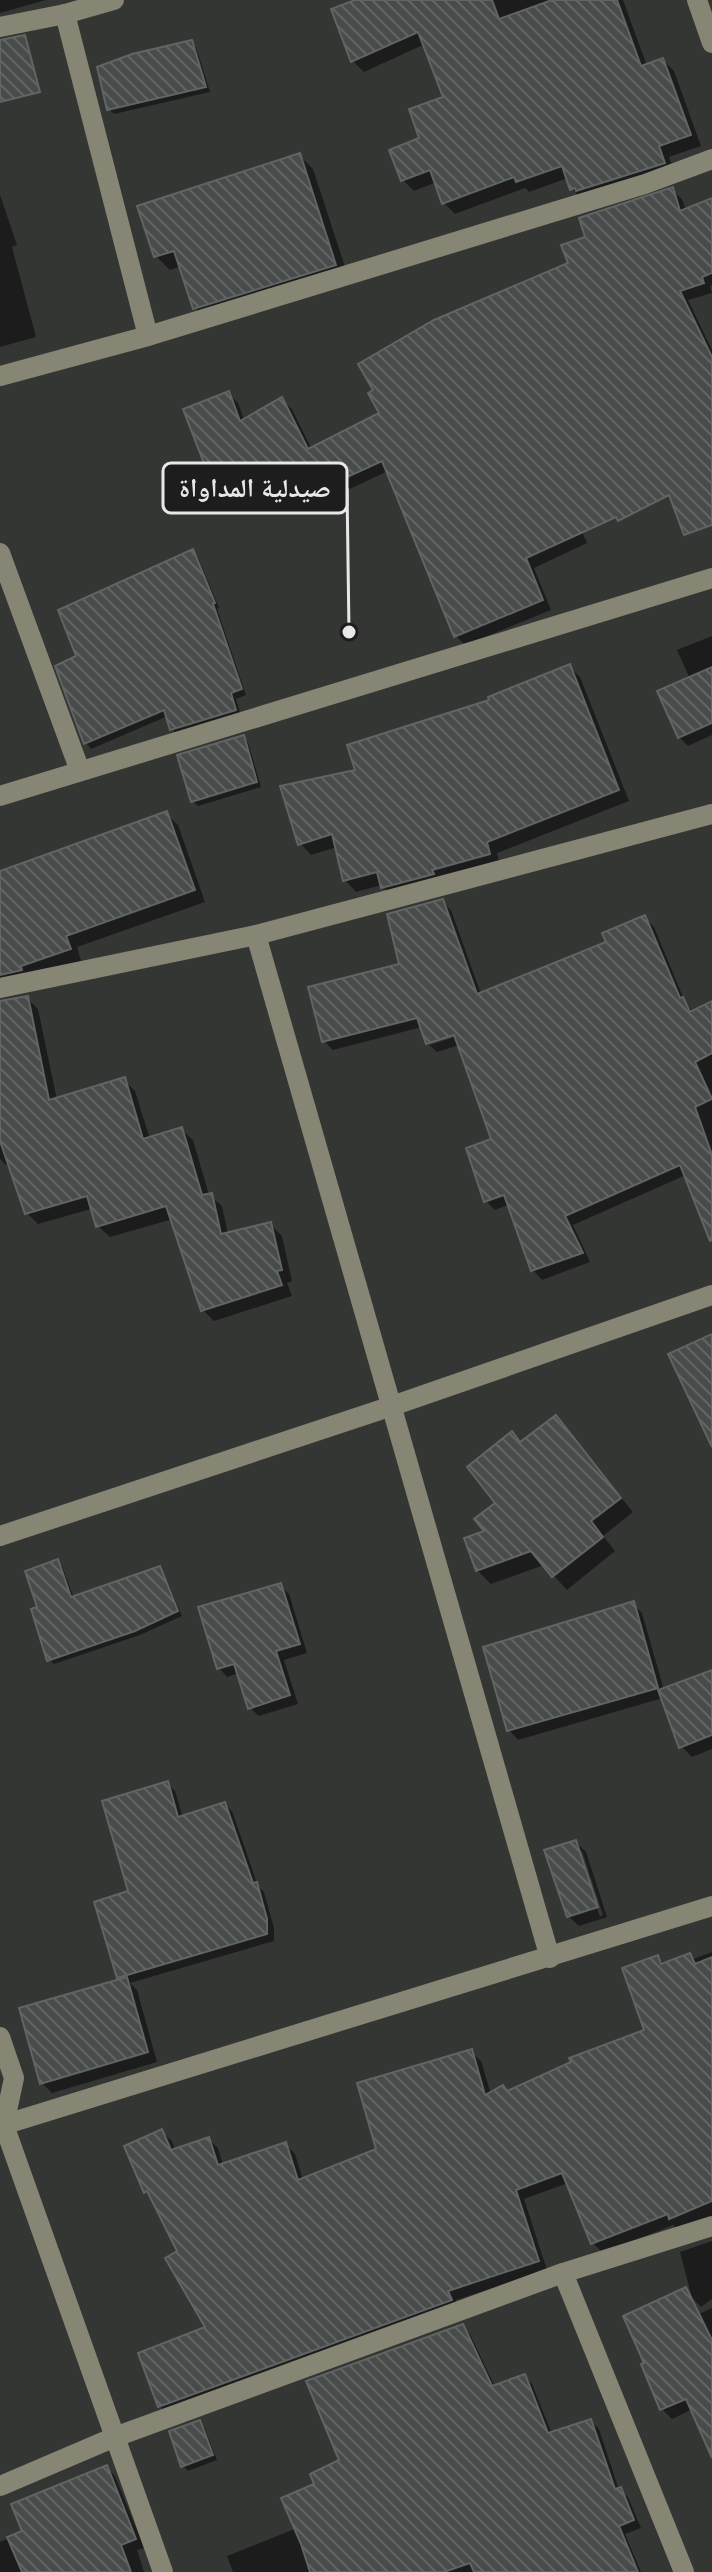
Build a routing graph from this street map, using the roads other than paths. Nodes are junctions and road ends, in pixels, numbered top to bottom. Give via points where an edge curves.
1 (114, 0) edge
2 (697, 0) edge
3 (65, 14) junction
4 (0, 27) edge
5 (712, 43) edge
6 (712, 159) edge
7 (148, 336) junction
8 (0, 376) edge
9 (0, 553) edge
10 (712, 578) edge
11 (80, 771) junction
12 (0, 796) edge
13 (712, 814) edge
14 (256, 935) junction
15 (0, 988) edge
16 (712, 1295) edge
17 (392, 1406) junction
18 (0, 1536) edge
19 (712, 1906) edge
20 (550, 1958) junction
21 (0, 2037) edge
22 (2, 2125) edge
23 (712, 2226) edge
24 (563, 2273) junction
25 (115, 2437) junction
26 (0, 2486) edge
27 (163, 2572) edge
28 (684, 2572) edge

1 - 3 street
2 - 5 street
3 - 4 street
3 - 7 street
6 - 7 street
7 - 8 street
9 - 11 street
10 - 11 street
11 - 12 street
13 - 14 street
14 - 15 street
14 - 17 street
16 - 17 street
17 - 18 street
17 - 20 street
19 - 20 street
20 - 22 street
21 - 22 street via 14,2078
22 - 25 street
23 - 24 street
24 - 25 street
24 - 28 street
25 - 26 street
25 - 27 street

